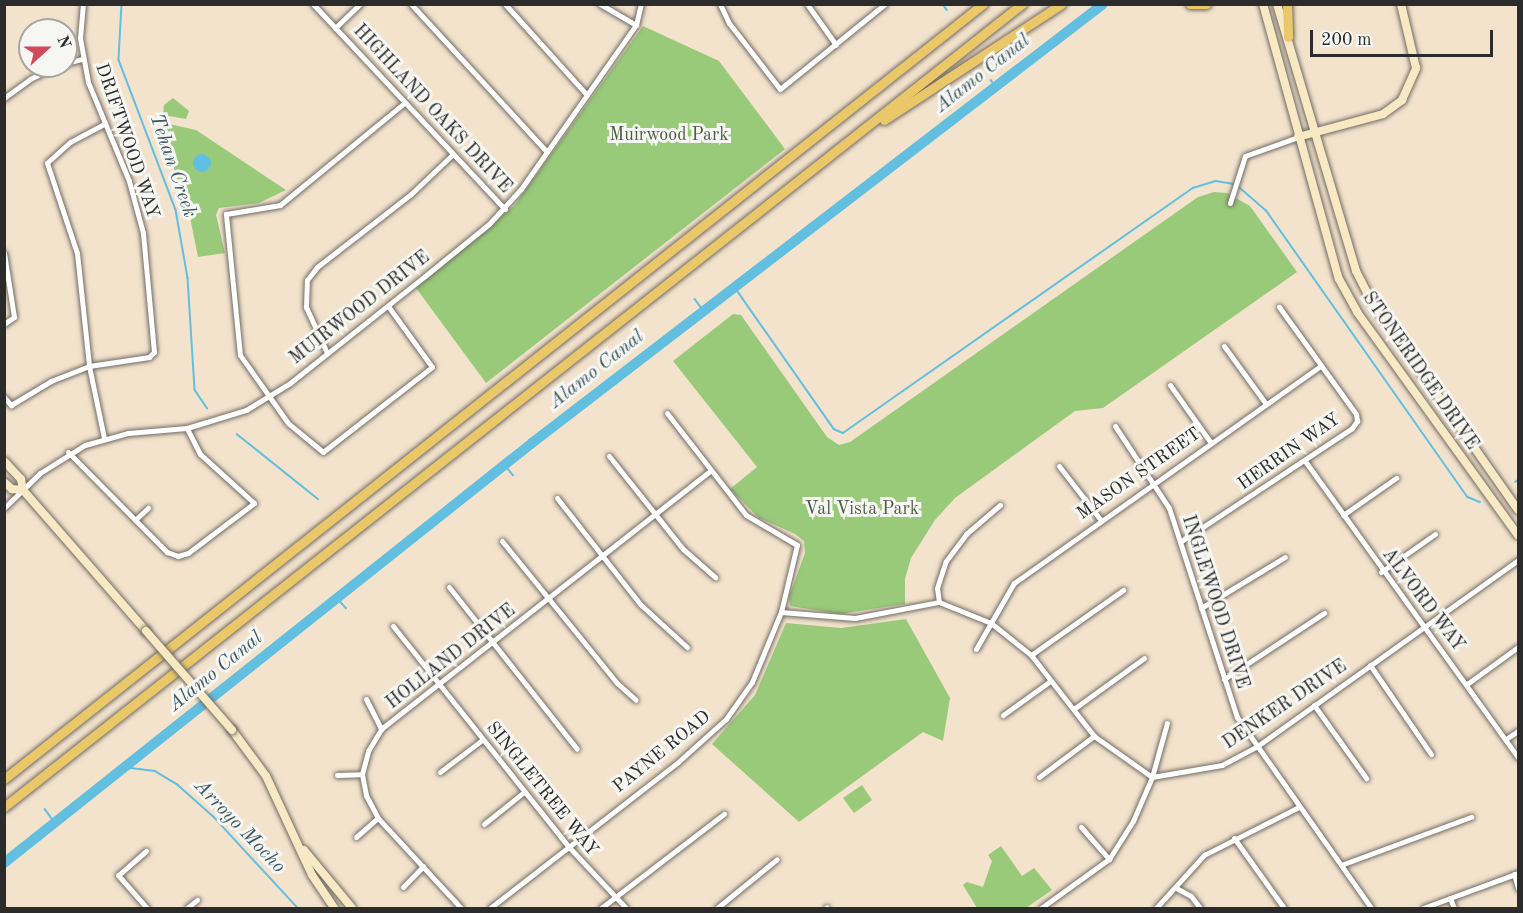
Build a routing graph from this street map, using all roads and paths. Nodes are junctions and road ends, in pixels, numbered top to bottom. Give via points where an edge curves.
1 (83, 4) edge
2 (313, 4) edge
3 (360, 4) edge
4 (411, 4) edge
5 (505, 4) edge
6 (600, 4) edge
7 (641, 4) edge
8 (720, 4) edge
9 (807, 4) edge
10 (885, 4) edge
11 (983, 4) edge
12 (1022, 4) edge
13 (1061, 4) edge
14 (1190, 4) edge
15 (1206, 4) edge
16 (1263, 4) edge
17 (1277, 4) edge
18 (1287, 4) edge
19 (1401, 4) edge
20 (636, 25) junction
21 (335, 28) junction
22 (1288, 37) junction
23 (836, 45) junction
24 (82, 59) junction
25 (78, 60) edge
26 (32, 78) edge
27 (587, 95) junction
28 (4, 98) edge
29 (404, 103) junction
30 (104, 124) junction
31 (861, 132) junction
32 (1314, 132) junction
33 (1298, 137) junction
34 (548, 152) junction
35 (453, 154) junction
36 (1230, 202) dead end
37 (505, 208) junction
38 (4, 254) edge
39 (388, 306) junction
40 (1279, 307) dead end
41 (4, 324) edge
42 (1224, 346) dead end
43 (327, 353) junction
44 (89, 366) junction
45 (1321, 366) junction
46 (1170, 385) dead end
47 (268, 397) junction
48 (4, 398) edge
49 (1266, 404) junction
50 (667, 414) dead end
51 (1115, 426) dead end
52 (187, 428) junction
53 (104, 438) junction
54 (1211, 443) junction
55 (68, 453) junction
56 (609, 456) dead end
57 (4, 461) edge
58 (1305, 461) junction
59 (1059, 466) dead end
60 (710, 471) junction
61 (1396, 478) dead end
62 (4, 482) edge
63 (1154, 482) junction
64 (23, 490) junction
65 (556, 498) dead end
66 (1000, 505) dead end
67 (4, 508) edge
68 (148, 508) dead end
69 (1518, 510) edge
70 (655, 514) junction
71 (1343, 515) junction
72 (1100, 519) junction
73 (135, 520) junction
74 (1435, 534) dead end
75 (1518, 535) edge
76 (502, 541) dead end
77 (1180, 542) junction
78 (600, 557) junction
79 (1285, 557) dead end
80 (1518, 560) edge
81 (1381, 572) junction
82 (715, 577) dead end
83 (449, 587) dead end
84 (1123, 590) dead end
85 (548, 600) junction
86 (939, 602) junction
87 (1202, 608) junction
88 (781, 612) junction
89 (1324, 613) dead end
90 (991, 623) junction
91 (393, 626) dead end
92 (1426, 626) junction
93 (493, 643) junction
94 (687, 647) dead end
95 (1518, 647) edge
96 (976, 649) dead end
97 (1031, 655) junction
98 (1144, 658) dead end
99 (1370, 665) junction
100 (1224, 679) junction
101 (1049, 682) junction
102 (1467, 684) junction
103 (439, 686) junction
104 (366, 699) dead end
105 (636, 700) dead end
106 (1314, 705) junction
107 (1075, 708) junction
108 (1003, 715) dead end
109 (1167, 723) dead end
110 (381, 729) junction
111 (1518, 730) edge
112 (1094, 736) junction
113 (1506, 739) junction
114 (482, 740) junction
115 (1256, 747) junction
116 (577, 749) dead end
117 (1431, 754) dead end
118 (1518, 757) edge
119 (440, 772) dead end
120 (362, 774) junction
121 (337, 775) dead end
122 (1039, 777) dead end
123 (1152, 777) junction
124 (1366, 778) dead end
125 (4, 779) edge
126 (524, 792) junction
127 (4, 807) edge
128 (1299, 807) junction
129 (724, 814) dead end
130 (1470, 817) dead end
131 (378, 818) junction
132 (484, 824) dead end
133 (1081, 826) dead end
134 (356, 837) dead end
135 (1234, 838) junction
136 (296, 839) junction
137 (568, 846) junction
138 (147, 851) dead end
139 (777, 859) dead end
140 (1109, 859) junction
141 (1341, 865) junction
142 (423, 866) junction
143 (1516, 873) edge
144 (403, 887) dead end
145 (1176, 888) junction
146 (1518, 888) edge
147 (614, 898) junction
148 (1450, 898) junction
149 (196, 900) dead end
150 (147, 909) edge
151 (187, 909) edge
152 (334, 909) edge
153 (352, 909) edge
154 (461, 909) edge
155 (490, 909) edge
156 (601, 909) edge
157 (626, 909) edge
158 (717, 909) edge
159 (1041, 909) edge
160 (1156, 909) edge
161 (1200, 909) edge
162 (1284, 909) edge
163 (1371, 909) edge
164 (1423, 909) edge
165 (1454, 909) edge

1 - 24 street, DRIFTWOOD WAY
2 - 21 street, HIGHLAND OAKS DRIVE
3 - 21 street
4 - 34 street
5 - 27 street
6 - 20 street
7 - 20 street, MUIRWOOD DRIVE
8 - 23 street via 729,23 780,89
9 - 23 street
10 - 23 street
11 - 125 highway
12 - 31 highway
13 - 31 highway
14 - 15 highway
16 - 33 main road, STONERIDGE DRIVE
17 - 22 main road, STONERIDGE DRIVE
18 - 22 highway
19 - 32 main road via 1415,56 1410,90 1383,114
20 - 27 street, MUIRWOOD DRIVE
21 - 29 street, HIGHLAND OAKS DRIVE
22 - 32 main road, STONERIDGE DRIVE
24 - 25 street
24 - 30 street, DRIFTWOOD WAY
26 - 28 street
27 - 34 street, MUIRWOOD DRIVE
29 - 35 street, HIGHLAND OAKS DRIVE
29 - 47 street via 280,206 226,214 236,290 237,342 247,367
30 - 44 street via 70,142 47,163 77,253
30 - 44 street, DRIFTWOOD WAY via 129,181 143,233 155,331 149,357
31 - 127 highway
32 - 33 main road
32 - 69 main road, STONERIDGE DRIVE via 1356,271 1371,300
33 - 36 street via 1245,156
33 - 75 main road, STONERIDGE DRIVE via 1339,279 1357,312
34 - 37 street, MUIRWOOD DRIVE
35 - 37 street, HIGHLAND OAKS DRIVE
35 - 43 street via 411,194 317,267 307,280 306,307
37 - 39 street, MUIRWOOD DRIVE
38 - 41 street via 14,317
39 - 43 street, MUIRWOOD DRIVE
39 - 47 street via 432,367 322,452 288,423
40 - 45 street
42 - 49 street
43 - 47 street, MUIRWOOD DRIVE
44 - 48 street via 51,381 11,405
44 - 53 street
45 - 49 street, MASON STREET
45 - 58 street, HERRIN WAY via 1357,421 1353,428
46 - 54 street
47 - 52 street, MUIRWOOD DRIVE via 246,410
49 - 54 street, MASON STREET
50 - 60 street
51 - 63 street, INGLEWOOD DRIVE
52 - 53 street, MUIRWOOD DRIVE
52 - 73 street via 200,454 254,503 188,553 178,556 167,552
53 - 55 street, MUIRWOOD DRIVE
54 - 63 street, MASON STREET
55 - 64 street, MUIRWOOD DRIVE
55 - 73 street
56 - 70 street
57 - 64 main road via 21,479
58 - 71 street, ALVORD WAY
58 - 77 street, HERRIN WAY
59 - 72 street
60 - 70 street, HOLLAND DRIVE
60 - 88 street, PAYNE ROAD via 746,515 797,545
61 - 71 street
62 - 64 main road via 12,489
63 - 72 street, MASON STREET
63 - 77 street, INGLEWOOD DRIVE via 1169,508
64 - 67 street, MUIRWOOD DRIVE
64 - 136 main road, bridge via 232,730 266,776
65 - 78 street
66 - 86 street via 966,534 946,561 937,588
68 - 73 street
70 - 78 street, HOLLAND DRIVE
70 - 82 street via 683,549
71 - 81 street, ALVORD WAY
72 - 90 street, MASON STREET via 1014,583
74 - 81 street
76 - 85 street
77 - 87 street, INGLEWOOD DRIVE
78 - 85 street, HOLLAND DRIVE
78 - 94 street via 640,604
79 - 87 street
80 - 92 street, DENKER DRIVE
81 - 92 street, ALVORD WAY
83 - 93 street
84 - 97 street
85 - 93 street, HOLLAND DRIVE
85 - 105 street via 617,684
86 - 88 street via 855,618
86 - 90 street
87 - 100 street, INGLEWOOD DRIVE
88 - 137 street, PAYNE ROAD via 752,682 726,718 678,762
89 - 100 street
90 - 96 street, MASON STREET
90 - 97 street
91 - 103 street, SINGLETREE WAY
92 - 99 street, DENKER DRIVE
92 - 102 street, ALVORD WAY
93 - 103 street, HOLLAND DRIVE
93 - 116 street
95 - 102 street
97 - 101 street
98 - 107 street
99 - 106 street, DENKER DRIVE
99 - 117 street
100 - 115 street, INGLEWOOD DRIVE via 1237,717
101 - 107 street
101 - 108 street
102 - 113 street, ALVORD WAY
103 - 110 street, HOLLAND DRIVE
103 - 114 street, SINGLETREE WAY
104 - 110 street
106 - 115 street, DENKER DRIVE
106 - 124 street
107 - 112 street
109 - 123 street
110 - 120 street, HOLLAND DRIVE
111 - 113 street
112 - 122 street
112 - 123 street
113 - 118 street, ALVORD WAY
114 - 119 street
114 - 126 street, SINGLETREE WAY
115 - 123 street, DENKER DRIVE via 1222,765
115 - 128 street, INGLEWOOD DRIVE
120 - 121 street
120 - 131 street via 366,795
123 - 140 street via 1133,821
126 - 132 street
126 - 137 street, SINGLETREE WAY
128 - 135 street
128 - 141 street, INGLEWOOD DRIVE
129 - 147 street
130 - 141 street
131 - 134 street
131 - 142 street
133 - 140 street
135 - 145 street via 1204,855
135 - 162 street
136 - 152 main road via 319,890
136 - 153 main road
137 - 147 street, SINGLETREE WAY
137 - 155 street, PAYNE ROAD
138 - 150 street via 118,875
139 - 158 street
140 - 159 street
141 - 163 street, INGLEWOOD DRIVE
142 - 144 street
142 - 154 street
143 - 146 street
143 - 148 street
145 - 160 street
145 - 161 street via 1191,896
147 - 156 street
147 - 157 street, SINGLETREE WAY
148 - 164 street
148 - 165 street
149 - 151 street

